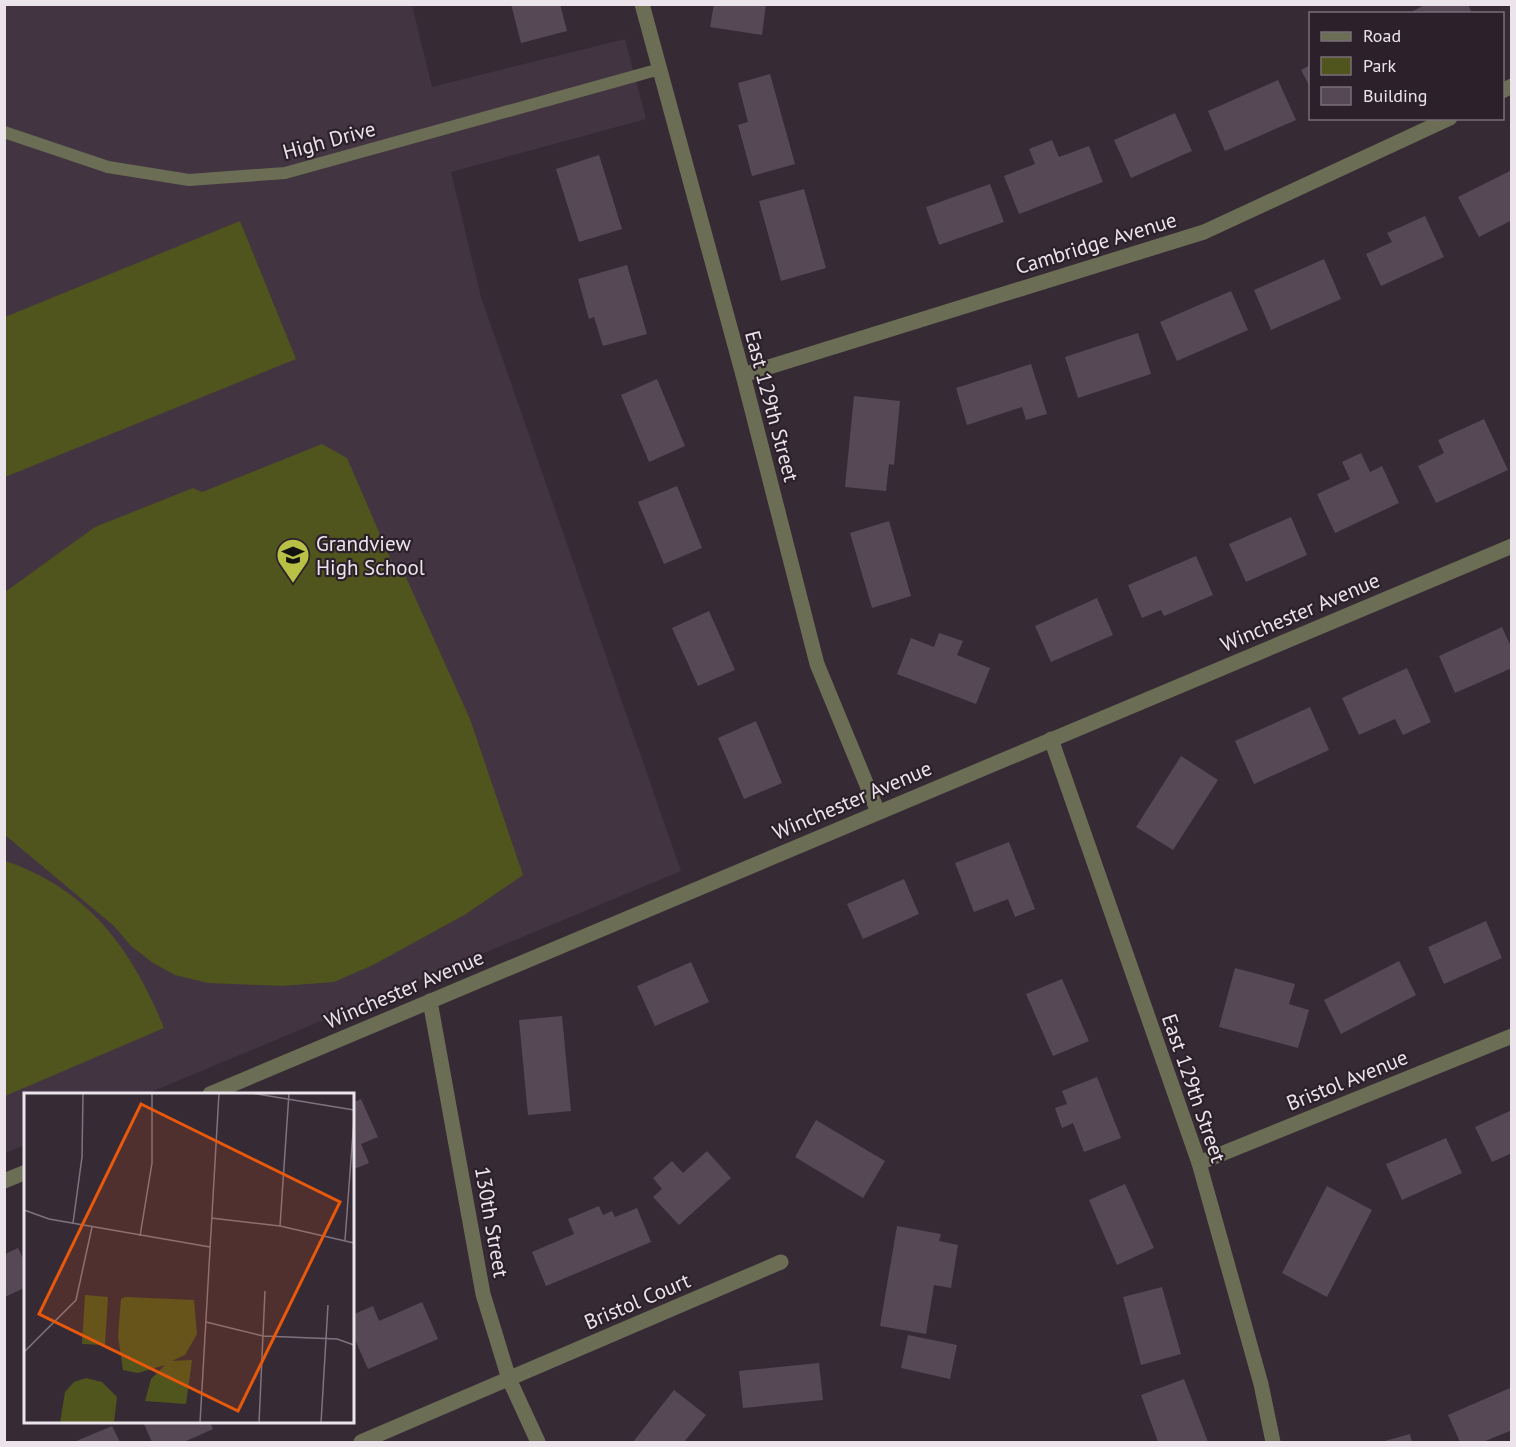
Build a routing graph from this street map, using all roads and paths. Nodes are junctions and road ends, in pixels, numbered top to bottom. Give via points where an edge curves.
1 (642, 4) edge
2 (660, 69) junction
3 (1446, 120) edge
4 (4, 132) edge
5 (743, 375) junction
6 (1512, 546) edge
7 (1053, 746) junction
8 (878, 812) junction
9 (430, 1001) junction
10 (1512, 1036) edge
11 (215, 1093) edge
12 (1199, 1163) junction
13 (24, 1173) edge
14 (4, 1181) edge
15 (781, 1262) dead end
16 (509, 1379) junction
17 (361, 1443) edge
18 (538, 1443) edge
19 (1274, 1443) edge

1 - 2 street, East 129th Street
2 - 4 lane, High Drive via 285,173 189,180 108,167
2 - 5 street, East 129th Street
3 - 5 street, Cambridge Avenue via 1204,232
5 - 8 street, East 129th Street via 817,664
6 - 7 street, Winchester Avenue
7 - 8 street, Winchester Avenue
7 - 12 street, East 129th Street
8 - 9 street, Winchester Avenue
9 - 11 street, Winchester Avenue
9 - 16 street, 130th Street via 483,1294
10 - 12 street, Bristol Avenue
12 - 19 street, East 129th Street
13 - 14 street
15 - 16 street, Bristol Court
16 - 17 street
16 - 18 street, 130th Street

